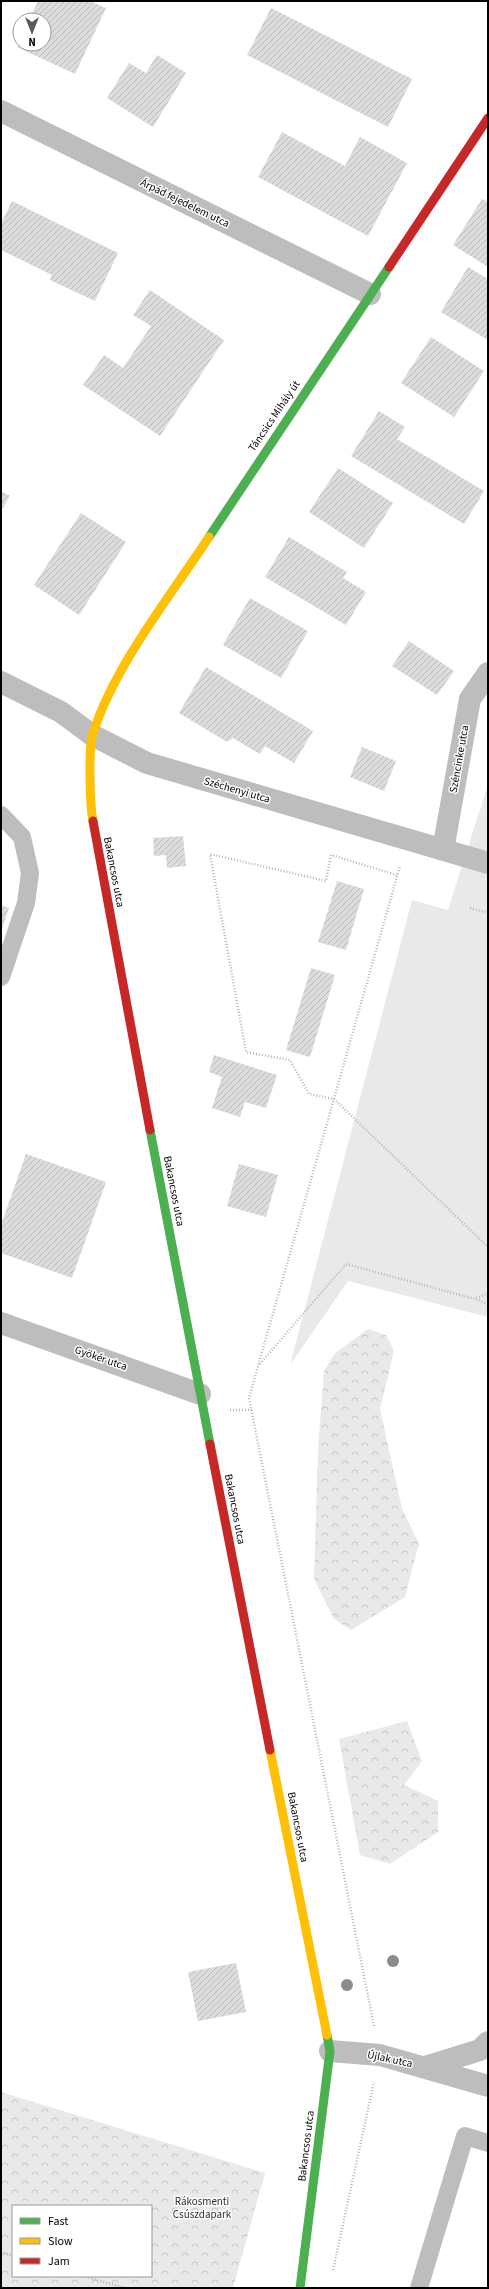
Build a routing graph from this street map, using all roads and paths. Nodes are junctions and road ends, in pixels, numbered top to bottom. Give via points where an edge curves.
1 (1, 112) edge
2 (488, 118) edge
3 (370, 294) junction
4 (488, 673) edge
5 (1, 682) edge
6 (92, 735) junction
7 (1, 815) edge
8 (407, 839) junction
9 (442, 850) junction
10 (488, 863) edge
11 (397, 875) junction
12 (470, 908) dead end
13 (488, 914) edge
14 (1, 977) edge
15 (334, 1099) junction
16 (488, 1247) edge
17 (488, 1292) edge
18 (475, 1299) junction
19 (488, 1304) edge
20 (1, 1323) edge
21 (259, 1364) junction
22 (200, 1394) junction
23 (488, 2042) edge
24 (330, 2051) junction
25 (380, 2055) junction
26 (425, 2067) junction
27 (488, 2086) edge
28 (488, 2143) edge
29 (1, 2252) edge
30 (12, 2256) edge
31 (332, 2272) dead end
32 (86, 2277) edge
33 (125, 2288) edge
34 (300, 2288) edge
35 (419, 2288) edge

1 - 3 street, Árpád fejedelem utca
2 - 3 street, Táncsics Mihály út
3 - 6 street, Táncsics Mihály út via 115,679
4 - 9 street, Széncinke utca via 470,699
5 - 6 street, Széchenyi utca via 61,712
6 - 8 street, Széchenyi utca via 147,763
6 - 22 street, Bakancsos utca via 90,808
7 - 14 lane via 22,837 30,873 26,903
8 - 9 street, Széchenyi utca
8 - 11 path
9 - 10 street, Széchenyi utca
11 - 15 path
11 - 15 path via 331,855 326,882 210,854 246,1052 290,1060 309,1094
12 - 13 path
15 - 16 path
15 - 21 path
17 - 18 path
18 - 19 path
18 - 21 path via 346,1264
20 - 22 street, Gyökér utca
21 - 25 path via 249,1398
22 - 24 street, Bakancsos utca
23 - 26 street, Újlak utca via 480,2050
24 - 25 street, Újlak utca
24 - 34 street, Bakancsos utca
25 - 26 street, Újlak utca
25 - 31 path
26 - 27 street, Újlak utca
28 - 35 lane via 465,2136
29 - 30 path
32 - 33 path

